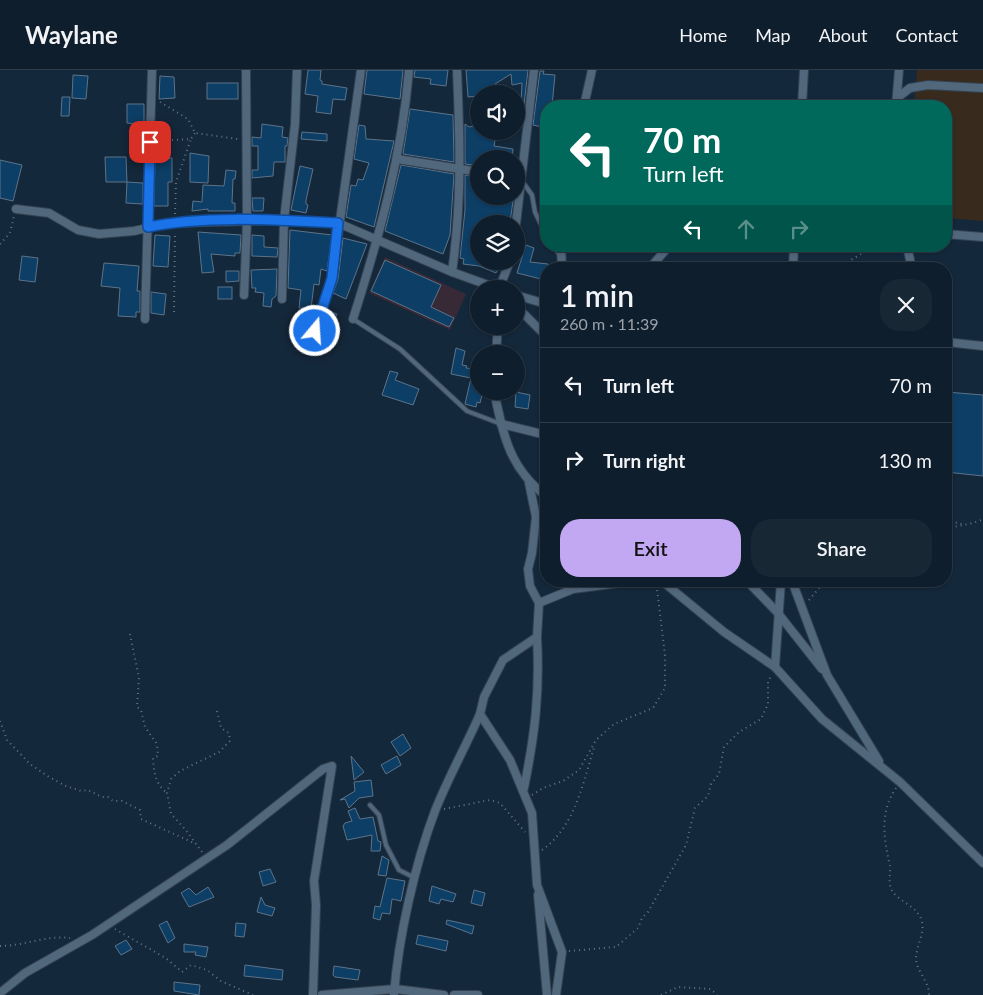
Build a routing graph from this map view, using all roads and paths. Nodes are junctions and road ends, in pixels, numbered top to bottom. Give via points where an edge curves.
1 (152, 70) edge
2 (246, 70) edge
3 (297, 70) edge
4 (361, 70) edge
5 (409, 70) edge
6 (457, 70) edge
7 (534, 70) edge
8 (592, 70) edge
9 (804, 70) edge
10 (900, 70) edge
11 (983, 88) edge
12 (151, 90) junction
13 (585, 100) edge
14 (802, 100) edge
15 (896, 100) edge
16 (898, 100) edge
17 (195, 133) junction
18 (246, 140) junction
19 (150, 142) junction
20 (522, 150) edge
21 (397, 159) junction
22 (461, 168) junction
23 (470, 170) edge
24 (525, 187) edge
25 (16, 209) joint
26 (284, 220) junction
27 (247, 221) junction
28 (540, 222) edge
29 (338, 223) junction
30 (148, 227) junction
31 (952, 234) edge
32 (983, 237) edge
33 (378, 240) junction
34 (0, 244) edge
35 (558, 252) edge
36 (560, 252) edge
37 (664, 252) edge
38 (862, 252) edge
39 (560, 255) junction
40 (561, 262) edge
41 (655, 262) edge
42 (846, 262) edge
43 (452, 272) junction
44 (474, 280) edge
45 (244, 295) dead end
46 (525, 298) edge
47 (282, 299) dead end
48 (540, 302) edge
49 (525, 315) edge
50 (146, 319) dead end
51 (353, 319) joint
52 (540, 330) edge
53 (315, 331) dead end
54 (952, 339) edge
55 (952, 342) edge
56 (959, 343) junction
57 (983, 346) edge
58 (496, 400) edge
59 (500, 424) junction
60 (540, 434) edge
61 (529, 483) junction
62 (540, 491) edge
63 (983, 519) edge
64 (952, 522) edge
65 (962, 524) junction
66 (952, 526) edge
67 (588, 587) edge
68 (657, 587) edge
69 (669, 587) edge
70 (753, 587) edge
71 (780, 587) edge
72 (792, 587) edge
73 (793, 587) edge
74 (820, 587) edge
75 (794, 590) junction
76 (539, 603) junction
77 (801, 610) junction
78 (777, 612) junction
79 (130, 634) dead end
80 (537, 636) junction
81 (775, 667) junction
82 (827, 675) junction
83 (217, 712) dead end
84 (480, 714) junction
85 (0, 721) edge
86 (596, 740) junction
87 (883, 767) junction
88 (900, 782) junction
89 (524, 789) junction
90 (167, 793) junction
91 (526, 799) junction
92 (370, 805) dead end
93 (435, 811) junction
94 (526, 837) dead end
95 (196, 844) junction
96 (533, 856) junction
97 (206, 859) junction
98 (983, 863) edge
99 (415, 878) junction
100 (537, 885) junction
101 (106, 926) junction
102 (84, 939) junction
103 (0, 946) edge
104 (562, 952) junction
105 (0, 992) edge
106 (395, 992) edge
107 (253, 995) edge
108 (313, 995) edge
109 (322, 995) edge
110 (444, 995) edge
111 (454, 995) edge
112 (478, 995) edge
113 (547, 995) edge
114 (556, 995) edge
115 (661, 995) edge
116 (717, 995) edge
117 (929, 995) edge

1 - 12 street
2 - 18 street
3 - 26 street
4 - 29 street
5 - 21 street
6 - 22 street
7 - 20 street
8 - 13 street
9 - 14 street
10 - 15 street
11 - 16 street via 928,85 910,88
12 - 17 path via 162,105 188,119
12 - 19 street
17 - 18 path
17 - 19 path via 191,139
18 - 27 street
19 - 30 street
21 - 22 street
21 - 33 street
22 - 23 street
22 - 43 street
24 - 28 lane via 532,195
25 - 30 street via 49,214 78,230 99,234
25 - 34 path via 10,233
26 - 27 street
26 - 29 street
26 - 47 street
27 - 30 street via 170,223
27 - 45 street
29 - 33 street
29 - 53 street via 332,278
30 - 50 street
31 - 32 street
33 - 43 street
33 - 51 street
35 - 39 lane
36 - 39 street
37 - 41 street
38 - 42 path
39 - 40 street
43 - 44 street
46 - 48 street
49 - 52 street
51 - 59 lane via 400,348 467,411
54 - 56 street
55 - 56 street
56 - 57 street
58 - 59 street
59 - 60 street
59 - 61 street via 516,465
61 - 62 street
61 - 76 street via 536,518 528,569 530,586
63 - 65 path via 971,525
64 - 65 path
65 - 66 path
67 - 76 street via 573,589
68 - 86 path via 665,656 665,688 653,708 614,724
69 - 81 street via 724,632
70 - 78 street
71 - 78 street
72 - 75 street
73 - 75 street
74 - 77 path
75 - 77 street
76 - 80 street
77 - 82 street
78 - 81 street
78 - 82 street
79 - 90 path via 140,678 138,707 157,744 158,756 153,758 154,775 159,787
80 - 84 street via 503,660 484,698
80 - 89 street via 539,678 535,733
81 - 87 street via 822,719
81 - 104 path via 768,682 768,704 761,719 739,732 724,747 719,774 711,784 708,796 695,808 686,845 638,928 616,947
82 - 87 street
83 - 90 path via 221,728 229,733 230,741 219,752 171,779
84 - 89 street via 510,760
84 - 93 street
85 - 95 path via 7,740 30,764 49,777 66,786 133,806 140,810 141,819
86 - 91 path via 579,770
86 - 96 path via 575,808 555,841
87 - 88 street
88 - 98 street
88 - 117 path via 890,796 884,827 889,880 891,891 917,912 922,921 916,961
89 - 91 street
90 - 95 path via 171,814
91 - 96 street via 532,813
92 - 99 lane via 379,815 386,845 399,870
93 - 94 path via 490,800 500,802
93 - 99 street
95 - 97 path
96 - 100 street
97 - 101 street
97 - 108 street via 323,769 332,766 314,881
99 - 106 street
100 - 104 street
100 - 113 street
101 - 102 street
101 - 107 path via 167,959 182,972 191,965
102 - 103 path via 55,936
102 - 105 street via 25,973
104 - 114 street
106 - 109 street
106 - 110 street
111 - 112 street
115 - 116 path via 678,987 711,989

